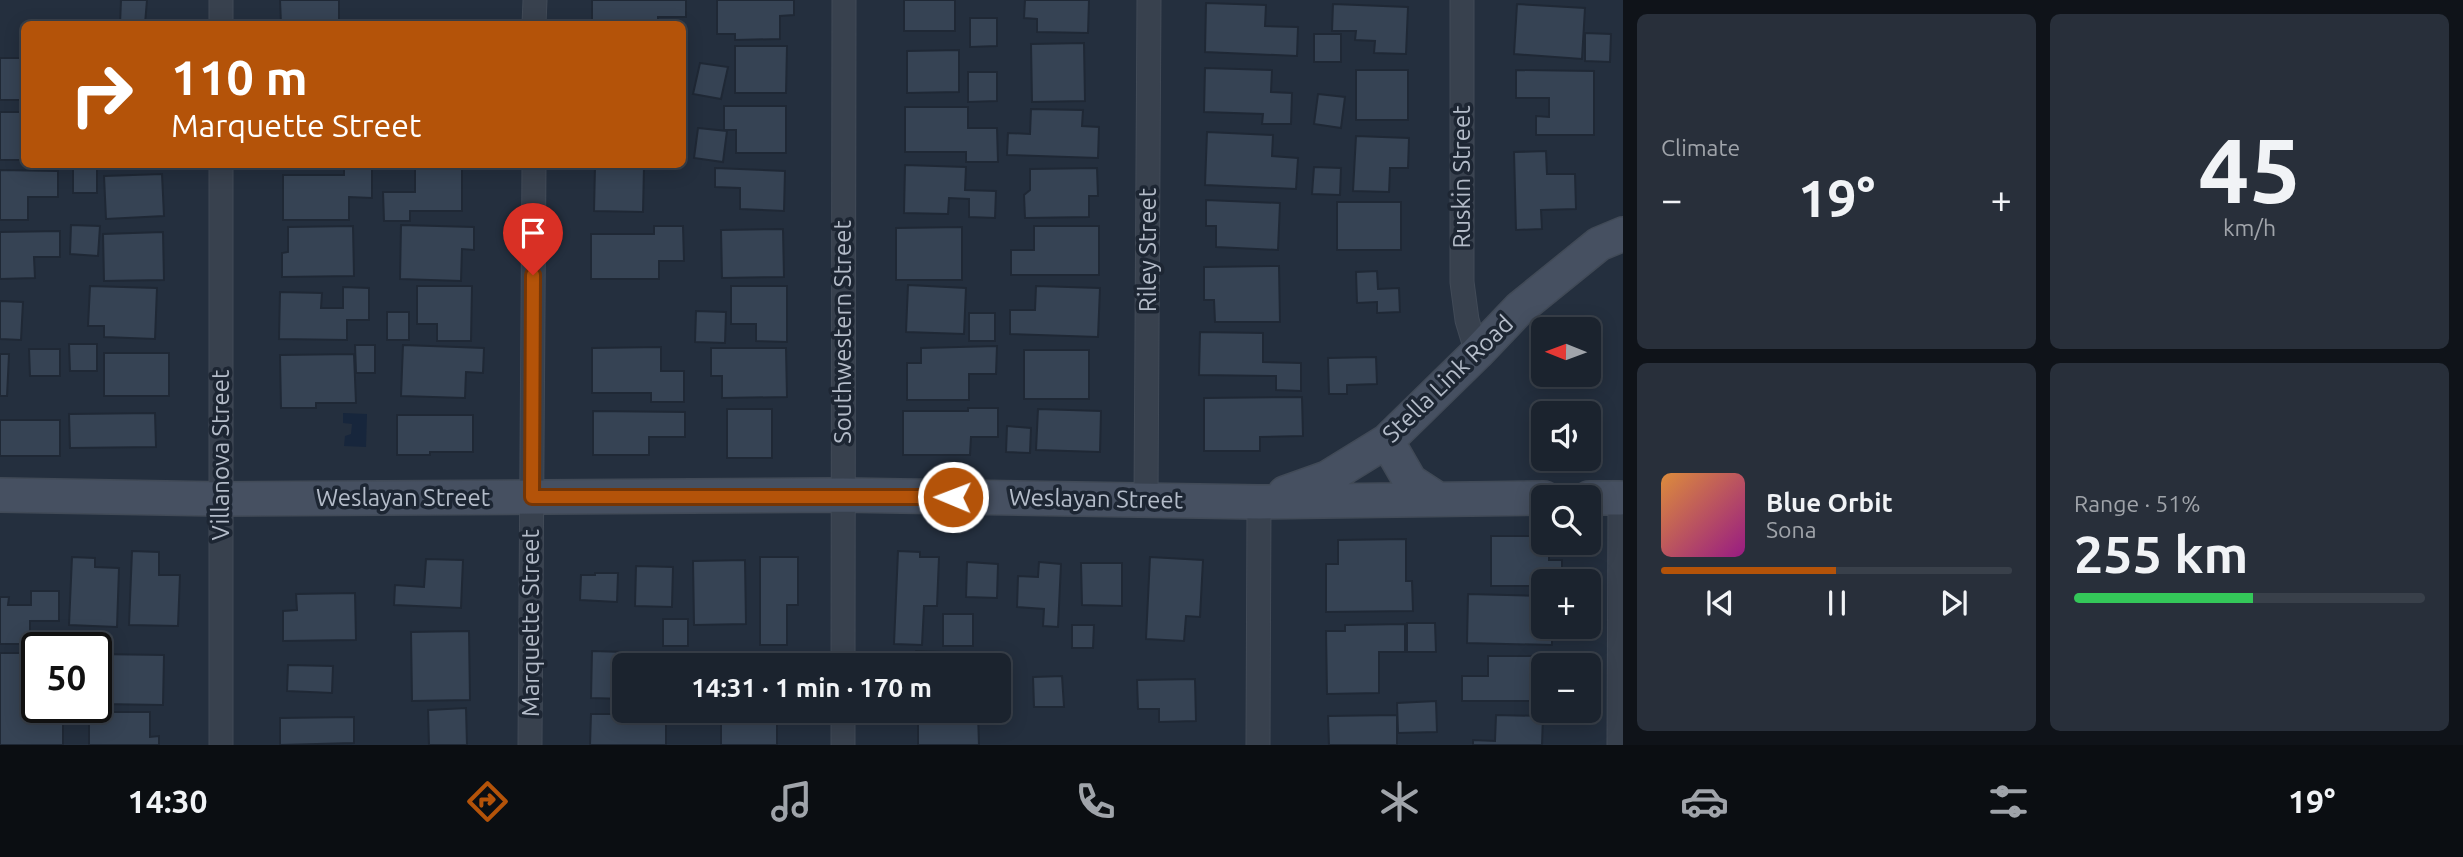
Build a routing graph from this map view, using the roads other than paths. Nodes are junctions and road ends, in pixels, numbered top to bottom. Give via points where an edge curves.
1 (221, 0) edge
2 (534, 0) edge
3 (844, 0) edge
4 (1149, 0) edge
5 (1462, 0) edge
6 (221, 21) edge
7 (534, 21) edge
8 (221, 168) edge
9 (534, 168) edge
10 (1623, 234) edge
11 (1478, 353) junction
12 (1387, 441) junction
13 (0, 495) edge
14 (843, 495) junction
15 (532, 497) junction
16 (1531, 498) edge
17 (1611, 498) edge
18 (221, 499) junction
19 (1146, 499) junction
20 (1436, 499) junction
21 (1259, 502) junction
22 (843, 653) edge
23 (843, 723) edge
24 (221, 745) edge
25 (530, 745) edge
26 (843, 745) edge
27 (1258, 745) edge
28 (1619, 745) edge

1 - 6 street
2 - 7 street
3 - 14 street, Southwestern Street
4 - 19 street, Riley Street
5 - 11 street, Ruskin Street via 1462,282
8 - 18 street, Villanova Street
9 - 15 street, Marquette Street
10 - 11 main road, Stella Link Road via 1599,244 1520,307
11 - 12 main road, Stella Link Road
12 - 20 main road via 1410,481
12 - 21 main road, Stella Link Road via 1327,478
13 - 18 main road, Weslayan Street
14 - 15 main road, Weslayan Street
14 - 19 main road, Weslayan Street
14 - 22 street, Southwestern Street
15 - 18 main road, Weslayan Street
15 - 25 street, Marquette Street
16 - 20 main road, Weslayan Street
17 - 28 street
18 - 24 street, Villanova Street
19 - 21 main road, Weslayan Street
20 - 21 main road, Weslayan Street
21 - 27 street
23 - 26 street

